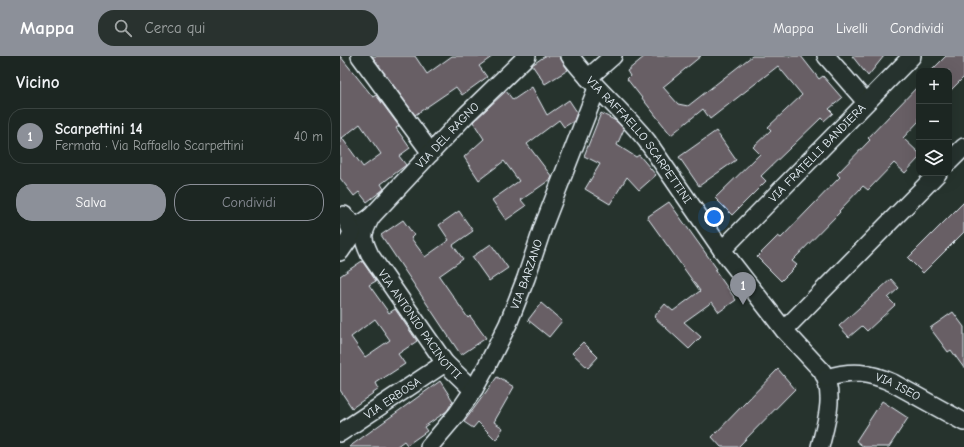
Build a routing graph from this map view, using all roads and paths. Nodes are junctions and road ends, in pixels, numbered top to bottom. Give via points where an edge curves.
1 (360, 56) edge
2 (527, 56) edge
3 (570, 56) edge
4 (613, 56) edge
5 (826, 56) edge
6 (912, 56) edge
7 (592, 83) junction
8 (866, 102) junction
9 (964, 147) edge
10 (431, 153) junction
11 (952, 159) edge
12 (935, 176) edge
13 (343, 213) edge
14 (371, 217) junction
15 (722, 250) junction
16 (340, 252) edge
17 (370, 254) junction
18 (340, 257) edge
19 (784, 330) junction
20 (444, 363) junction
21 (826, 378) junction
22 (474, 389) junction
23 (964, 422) edge
24 (340, 433) edge
25 (429, 447) edge
26 (820, 447) edge

1 - 10 street
2 - 10 street, VIA DEL RAGNO
3 - 7 street, VIA RAFFAELLO SCARPETTINI
4 - 7 street
5 - 8 street
6 - 8 street, VIA FRATELLI BANDIERA
7 - 15 street, VIA RAFFAELLO SCARPETTINI via 647,141
7 - 22 street, VIA BARZANO via 526,278 508,324
8 - 15 street, VIA FRATELLI BANDIERA
9 - 11 street
10 - 14 street, VIA DEL RAGNO
12 - 19 street
13 - 14 street via 355,225
13 - 16 street via 352,232
14 - 17 street, VIA ANTONIO PACINOTTI via 363,241
15 - 19 street, VIA RAFFAELLO SCARPETTINI
17 - 18 street via 361,247 352,249
17 - 20 street, VIA ANTONIO PACINOTTI
19 - 21 street, VIA RAFFAELLO SCARPETTINI
20 - 22 street, VIA ANTONIO PACINOTTI
20 - 24 street, VIA ERBOSA
21 - 23 street, VIA ISEO via 849,372 881,377
21 - 26 street, VIA RAFFAELLO SCARPETTINI via 829,403
22 - 25 street, VIA BARZANO

